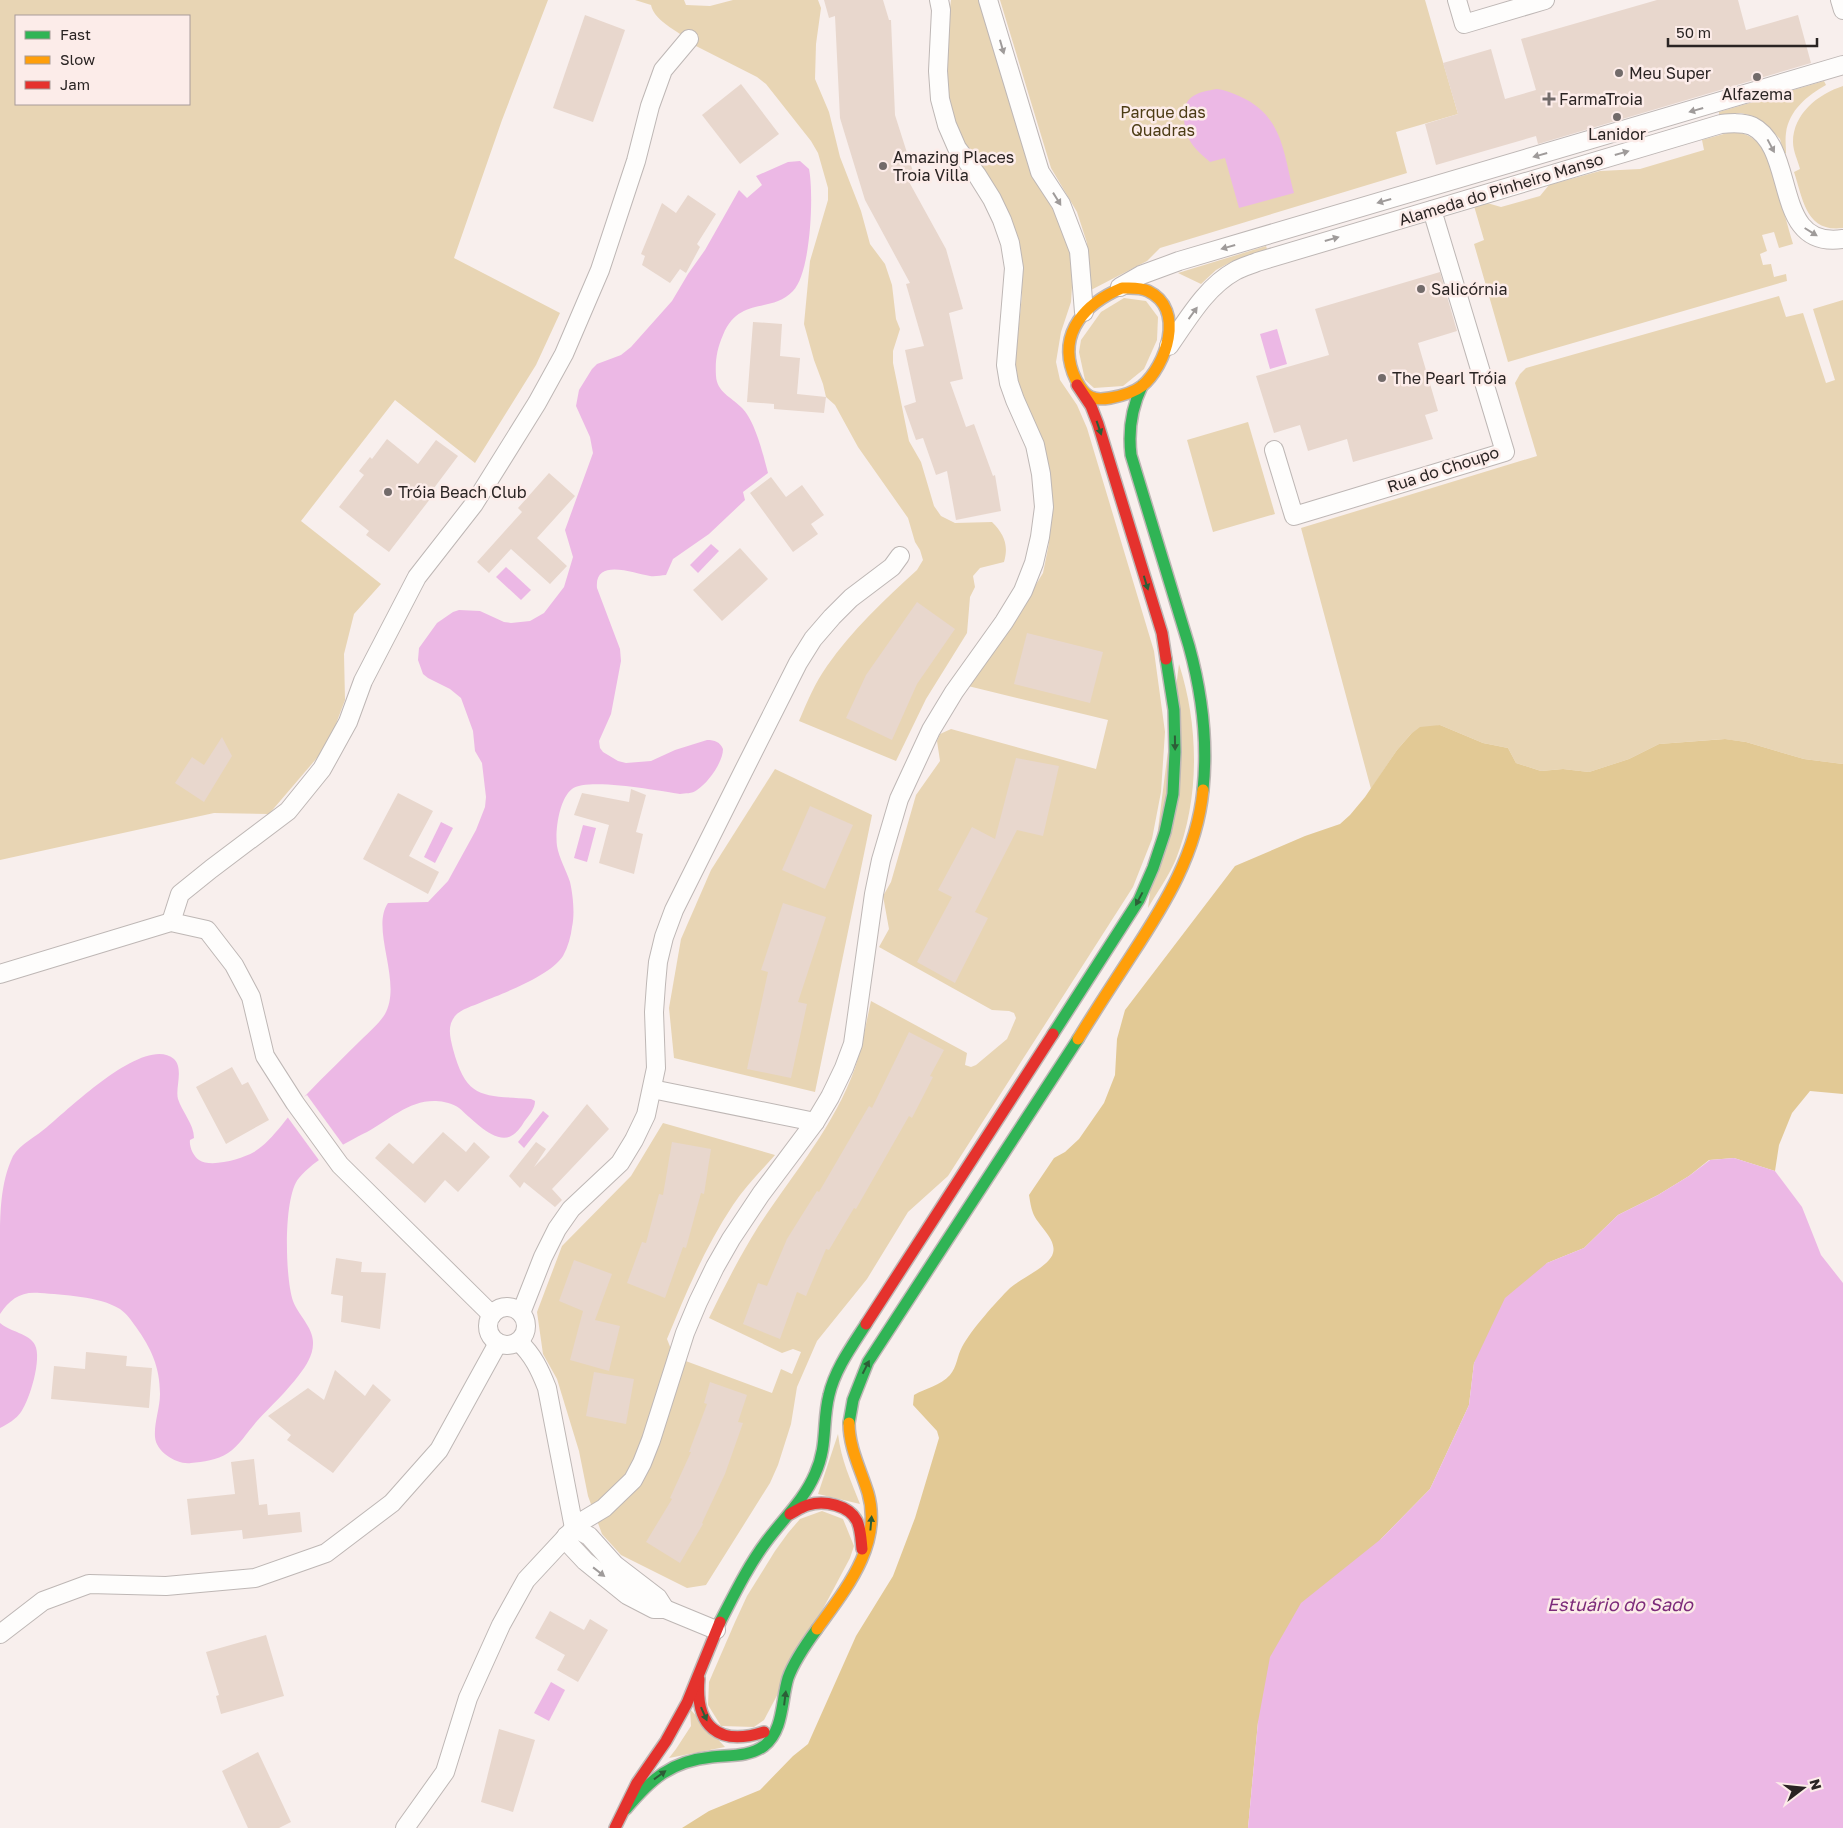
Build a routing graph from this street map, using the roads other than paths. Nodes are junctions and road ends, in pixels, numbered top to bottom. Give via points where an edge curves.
1 (939, 0) edge
2 (988, 0) edge
3 (1457, 0) edge
4 (1545, 0) edge
5 (1840, 0) edge
6 (1843, 10) edge
7 (689, 39) dead end
8 (1843, 66) edge
9 (1432, 210) junction
10 (1842, 239) edge
11 (1110, 292) junction
12 (1084, 312) junction
13 (1164, 352) junction
14 (1077, 385) junction
15 (1142, 386) junction
16 (1274, 450) dead end
17 (900, 556) dead end
18 (171, 922) junction
19 (0, 974) edge
20 (652, 1090) junction
21 (815, 1122) junction
22 (521, 1313) junction
23 (492, 1315) junction
24 (519, 1342) junction
25 (498, 1343) junction
26 (786, 1516) junction
27 (570, 1532) junction
28 (862, 1557) junction
29 (716, 1630) junction
30 (0, 1634) edge
31 (702, 1666) junction
32 (781, 1718) junction
33 (626, 1809) junction
34 (405, 1828) edge
35 (615, 1828) edge

1 - 21 street via 938,71 940,99 947,125 957,148 992,199 1010,243 1014,268 1006,365 1015,400 1035,445 1044,507 1034,563 1022,591 931,730 899,799 874,894 853,1044
2 -> 12 street via 1040,172 1061,204 1079,251
3 - 4 street via 1464,24
5 - 6 street
7 - 18 street via 663,70 600,270 564,354 474,504 417,577 363,681 348,722 322,770 288,811 180,894
8 -> 11 street, Alameda do Pinheiro Manso via 1179,261 1141,275
9 -> 10 street, Alameda do Pinheiro Manso via 1721,124 1736,123 1751,126 1763,134 1772,147 1799,223 1811,234 1825,239
13 -> 9 street, Alameda do Pinheiro Manso via 1205,296 1235,271
9 - 16 street, Rua do Choupo via 1505,452 1294,516
11 - 12 main road
11 - 13 main road via 1137,288 1151,292 1159,300 1166,309 1170,325
12 - 14 main road via 1069,341 1067,356
13 - 15 main road
14 - 15 main road via 1089,397 1102,400
14 -> 26 main road via 1098,424 1162,633 1174,710 1175,752 1173,794 1165,832 1139,900 844,1359 829,1395 824,1450 816,1473 806,1492
28 -> 15 main road via 869,1542 872,1518 869,1496 850,1442 849,1416 856,1387 868,1362 1172,890 1191,848 1198,822 1204,780 1202,705 1192,655 1128,446 1133,403
17 - 20 street via 892,568 851,598 808,647 674,910 658,962 654,1012 656,1068
18 - 19 street
18 - 23 street via 208,930 234,965 250,997 265,1056 340,1165
20 - 21 street
20 - 22 street via 646,1115 620,1163 571,1209 557,1230
21 - 27 street via 761,1194 715,1267 688,1325 651,1440 633,1480 604,1508
22 - 23 street via 507,1307
22 - 24 street via 526,1326
23 - 25 street via 488,1332
24 - 25 street via 508,1346
24 - 27 street via 539,1367 547,1388
25 - 30 street via 439,1450 392,1504 326,1553 255,1578 166,1586 89,1584 43,1601
26 - 28 main road via 817,1503 836,1505 848,1511 856,1519 861,1534
26 - 29 main road via 741,1582
27 - 29 street via 571,1546 627,1596 654,1609 665,1609
27 - 34 street via 526,1580 501,1625 468,1698 445,1772
32 -> 28 main road via 791,1671
29 - 31 main road
31 -> 32 main road via 698,1688 700,1705 713,1730 724,1737 751,1738
31 - 33 main road via 687,1703 637,1783
33 -> 32 main road via 648,1784 667,1770 688,1762 737,1756 756,1750 769,1741
33 - 35 main road

